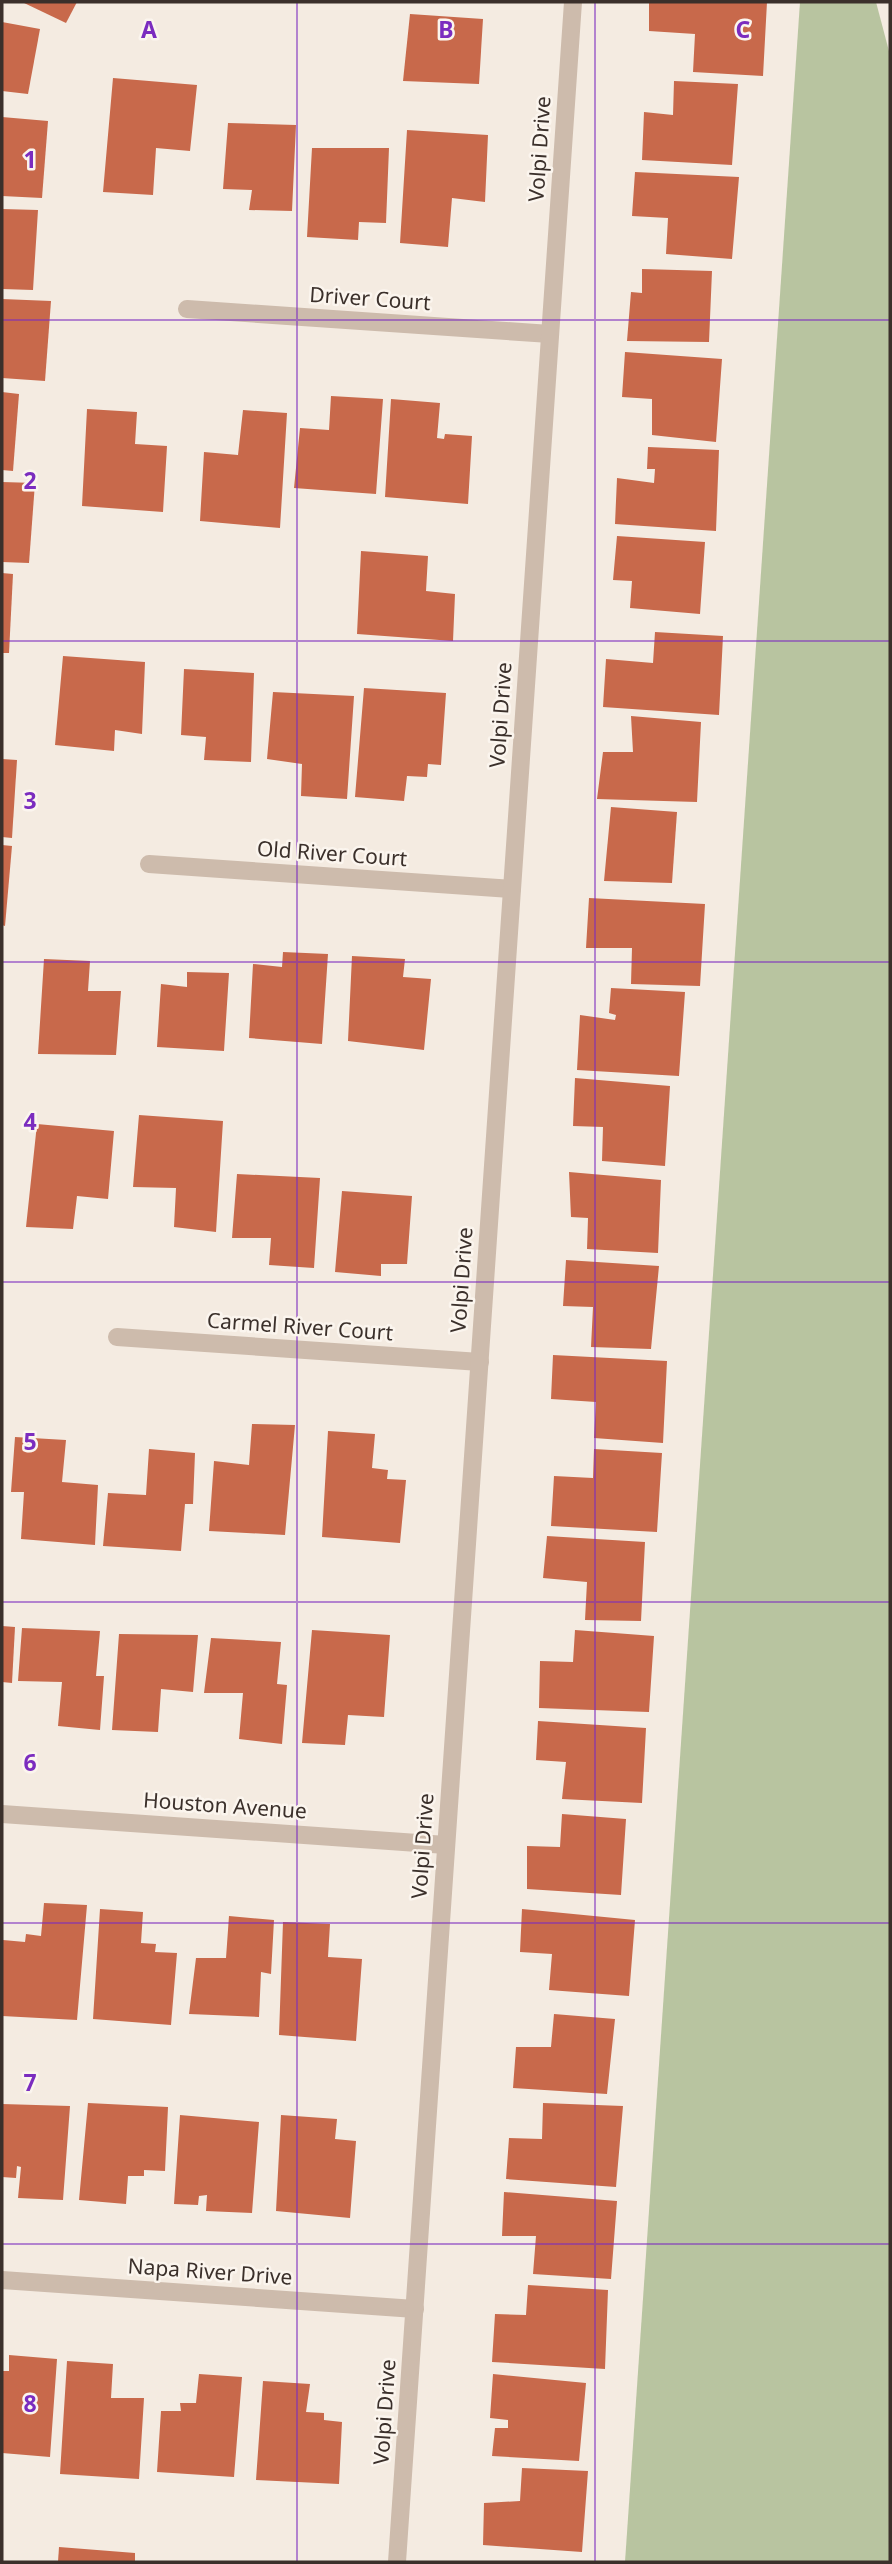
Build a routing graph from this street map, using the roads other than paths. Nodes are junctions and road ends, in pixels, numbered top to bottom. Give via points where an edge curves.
1 (573, 2) edge
2 (187, 309) dead end
3 (550, 334) junction
4 (149, 864) dead end
5 (512, 889) junction
6 (117, 1337) dead end
7 (480, 1362) junction
8 (2, 1814) edge
9 (446, 1844) junction
10 (2, 2280) edge
11 (415, 2309) junction
12 (397, 2562) edge

1 - 3 street, Volpi Drive
2 - 3 street, Driver Court
3 - 5 street, Volpi Drive
4 - 5 street, Old River Court
5 - 7 street, Volpi Drive
6 - 7 street, Carmel River Court
7 - 9 street, Volpi Drive
8 - 9 street, Houston Avenue
9 - 11 street, Volpi Drive
10 - 11 street, Napa River Drive
11 - 12 street, Volpi Drive

